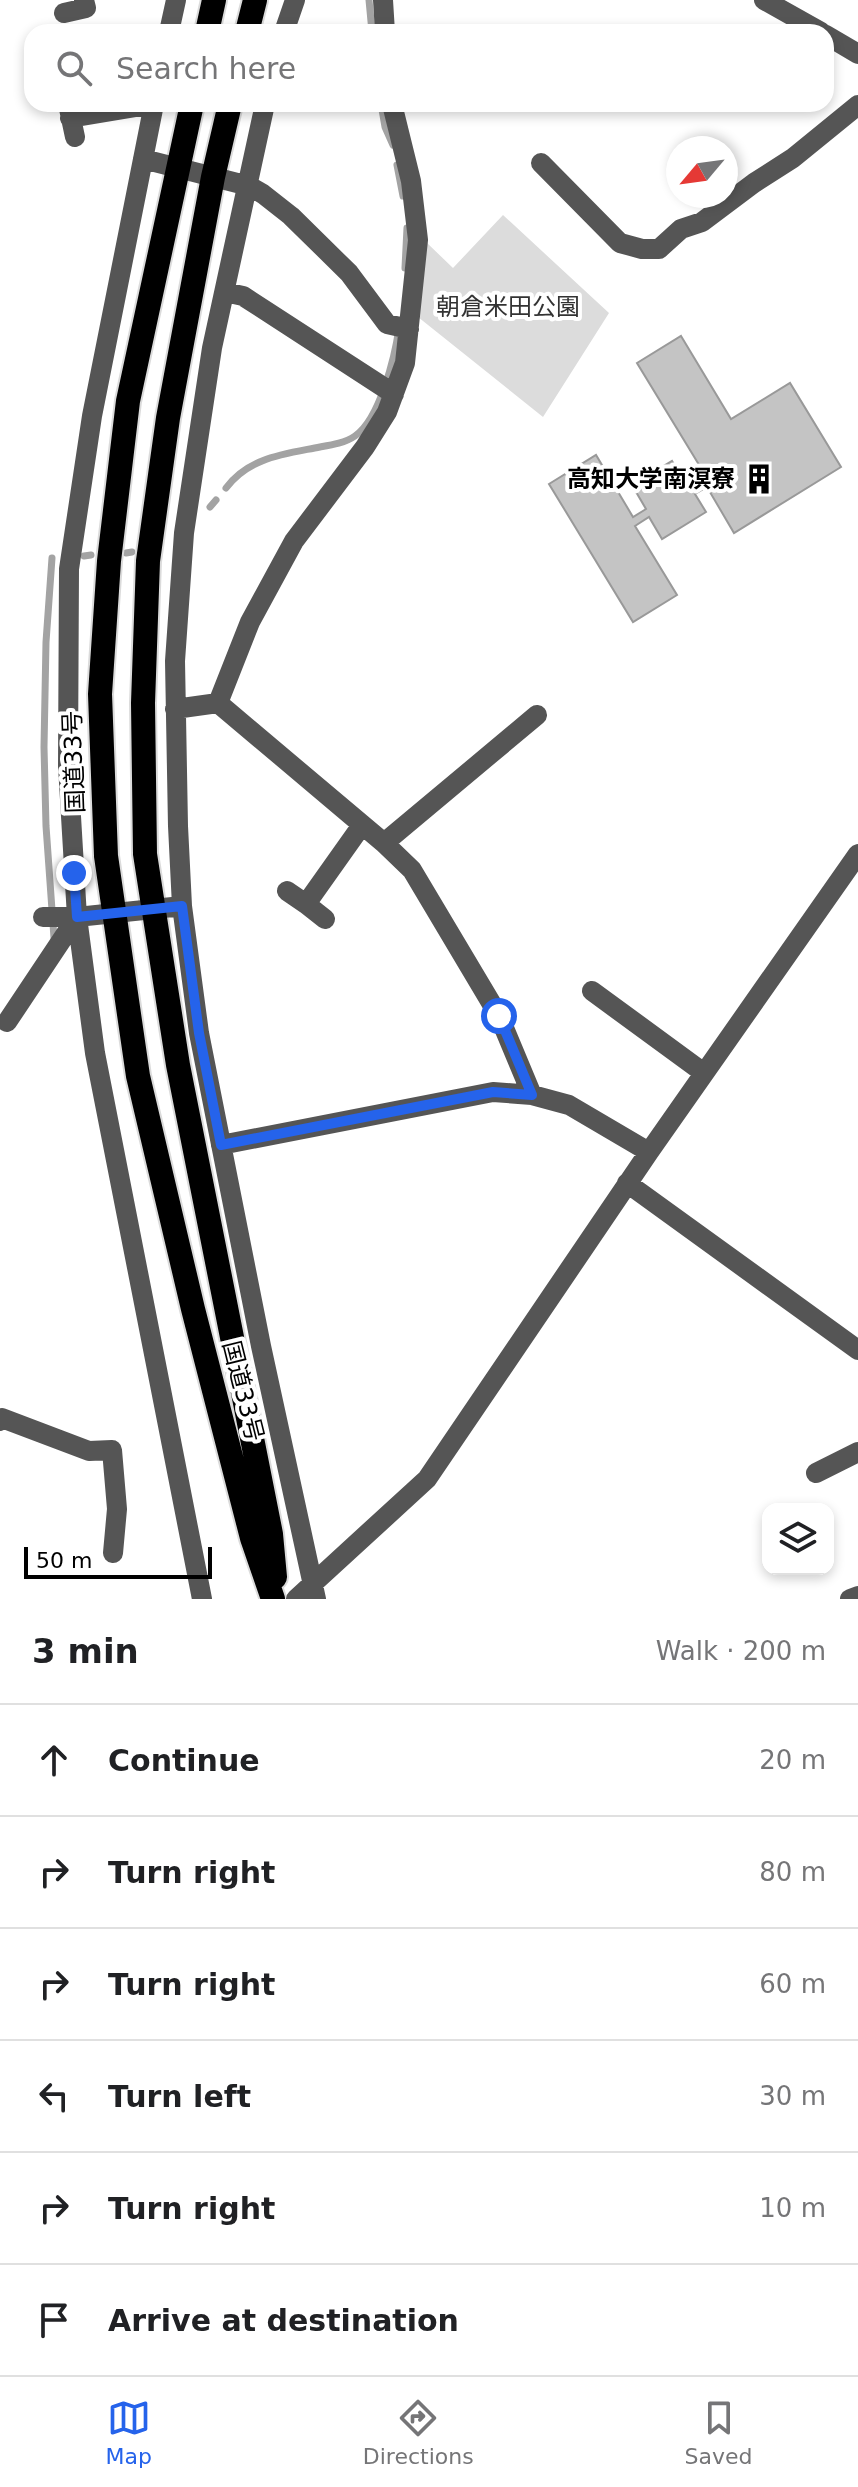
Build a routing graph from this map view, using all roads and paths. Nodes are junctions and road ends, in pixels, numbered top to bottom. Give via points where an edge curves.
1 (84, 0) edge
2 (176, 0) edge
3 (214, 0) edge
4 (255, 0) edge
5 (295, 0) edge
6 (383, 0) edge
7 (764, 0) edge
8 (64, 13) dead end
9 (171, 24) edge
10 (209, 24) edge
11 (249, 24) edge
12 (287, 24) edge
13 (384, 24) edge
14 (807, 24) edge
15 (834, 40) edge
16 (858, 54) edge
17 (858, 105) edge
18 (112, 112) edge
19 (152, 112) edge
20 (190, 112) edge
21 (228, 112) edge
22 (263, 112) edge
23 (394, 112) edge
24 (71, 120) edge
25 (143, 159) junction
26 (541, 163) dead end
27 (178, 168) junction
28 (213, 177) junction
29 (249, 186) junction
30 (225, 292) junction
31 (401, 327) junction
32 (386, 389) junction
33 (218, 703) junction
34 (175, 709) junction
35 (537, 715) dead end
36 (362, 825) junction
37 (384, 843) junction
38 (858, 854) edge
39 (287, 891) dead end
40 (306, 904) junction
41 (182, 906) junction
42 (154, 909) junction
43 (116, 913) junction
44 (43, 917) dead end
45 (77, 917) junction
46 (325, 919) dead end
47 (592, 991) dead end
48 (7, 1022) dead end
49 (704, 1073) junction
50 (532, 1095) junction
51 (221, 1145) junction
52 (649, 1152) junction
53 (627, 1183) junction
54 (858, 1350) edge
55 (0, 1421) edge
56 (858, 1452) edge
57 (816, 1473) dead end
58 (113, 1553) dead end
59 (315, 1590) edge
60 (858, 1596) edge
61 (202, 1599) edge
62 (275, 1599) edge
63 (296, 1599) edge
64 (850, 1599) edge

1 - 8 street via 86,8
2 - 9 street
3 - 10 highway
4 - 11 highway
5 - 12 street
6 - 13 street
7 - 14 street
15 - 16 street
17 - 26 street via 793,158 702,222 681,229 659,249 620,243
18 - 24 street
19 - 25 street
20 - 27 highway, 国道33号
21 - 28 highway, 国道33号
22 - 29 street
23 - 31 street via 411,181 418,240
25 - 27 street
25 - 45 street via 92,416 69,569 68,766
27 - 28 street
27 - 43 highway, 国道33号 via 128,401 109,561 100,694 105,832
28 - 29 street
28 - 42 highway, 国道33号 via 168,418 148,561 143,779 145,854
29 - 30 street
29 - 31 street via 291,216 349,273 387,324
30 - 32 street via 243,296
30 - 34 street via 184,533
31 - 32 street via 405,363
32 - 33 street via 387,412 294,541 250,622
33 - 34 street
33 - 36 street
34 - 41 street
35 - 37 street
36 - 37 street
36 - 40 street
37 - 50 street via 412,870 476,976
38 - 49 street
39 - 40 street
40 - 46 street
41 - 42 street
41 - 51 street
42 - 43 street
42 - 62 highway, 国道33号 via 178,1065 271,1534
43 - 45 street
43 - 62 highway, 国道33号 via 138,1076 252,1538
44 - 45 street
45 - 48 street
45 - 61 street via 95,1053
47 - 49 street
49 - 52 street
50 - 51 street via 493,1092
50 - 52 street via 569,1105
51 - 59 street
52 - 53 street
53 - 54 street
53 - 59 street via 427,1479
55 - 58 street via 89,1451 112,1450 117,1509
56 - 57 street
59 - 63 street
60 - 64 street

